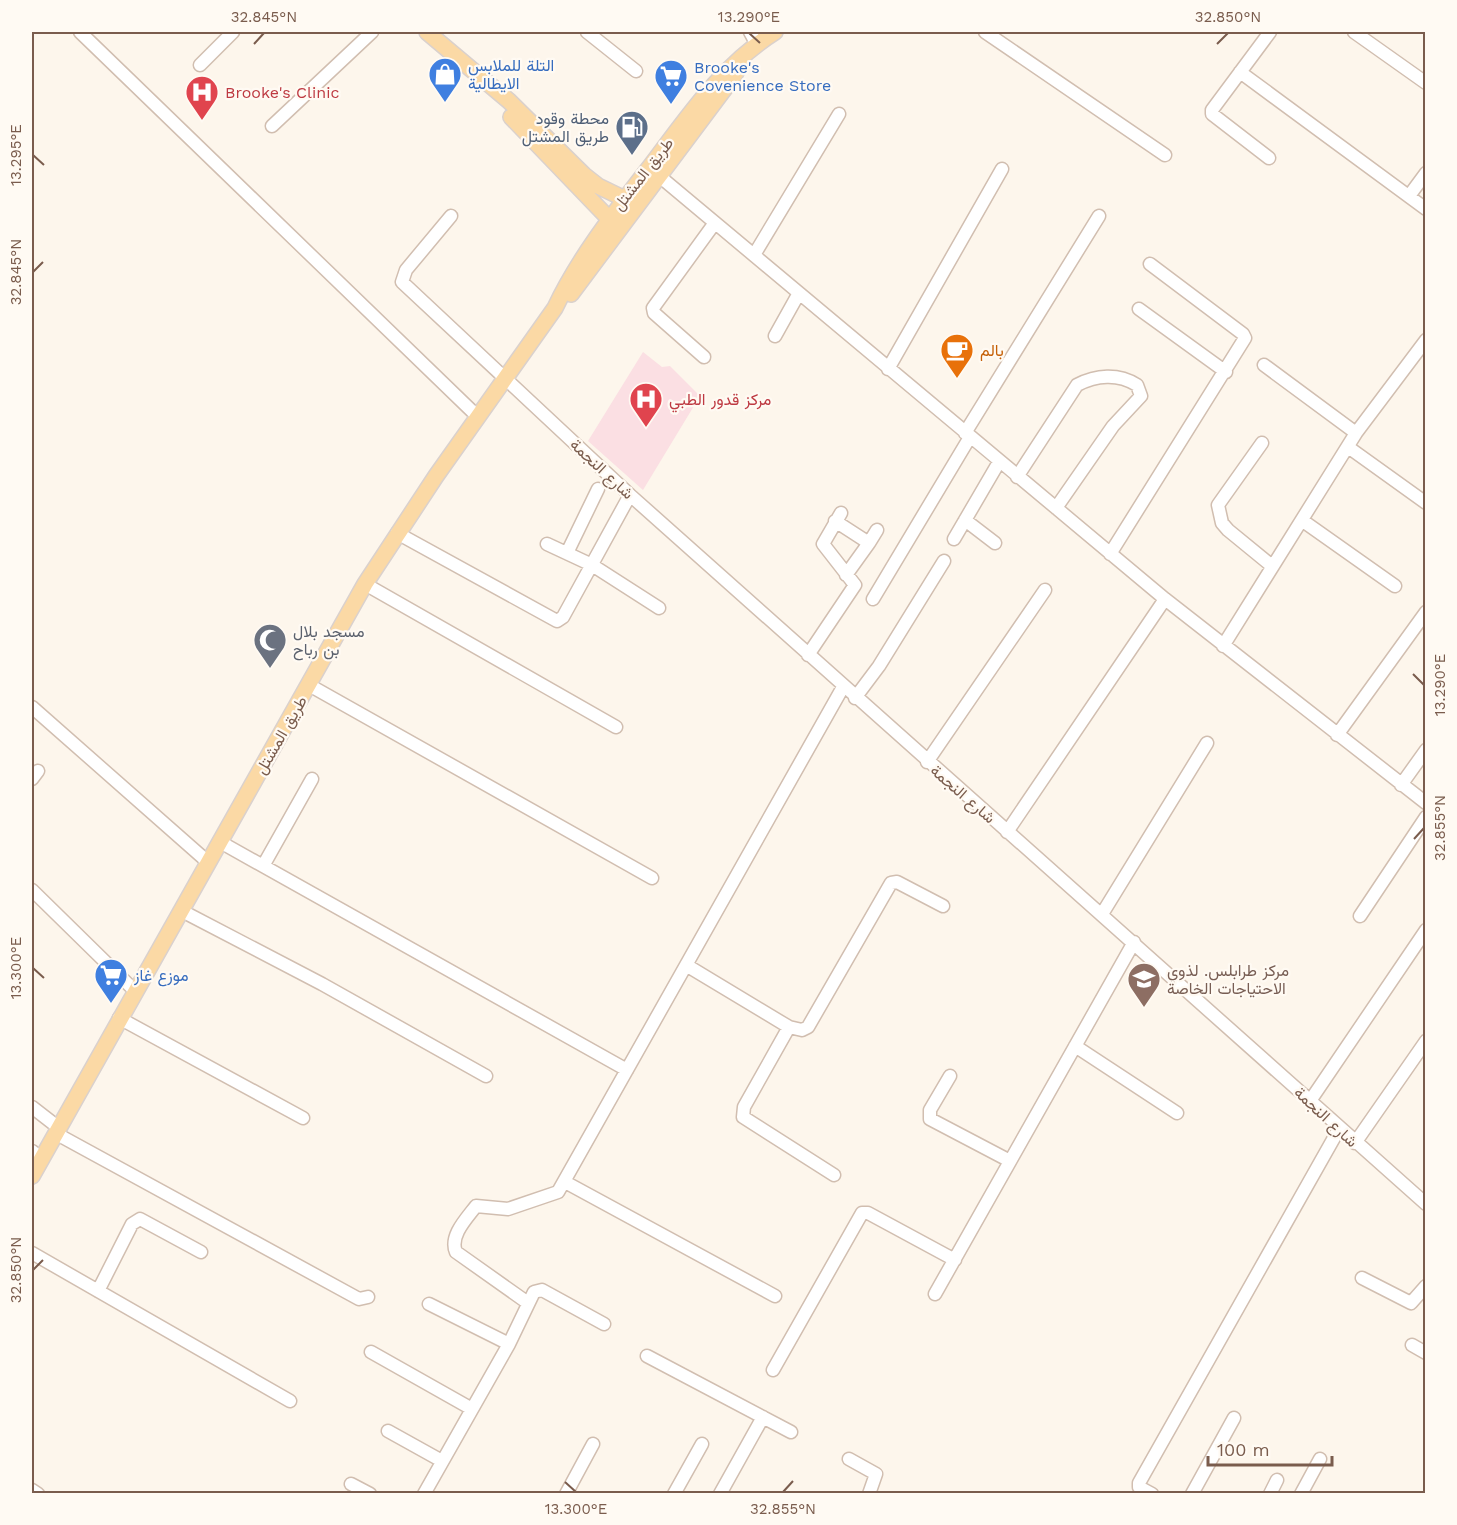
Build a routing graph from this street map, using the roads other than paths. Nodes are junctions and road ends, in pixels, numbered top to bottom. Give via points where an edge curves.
1 (80, 32) edge
2 (233, 32) edge
3 (372, 32) edge
4 (427, 32) edge
5 (587, 32) edge
6 (775, 32) edge
7 (985, 32) edge
8 (1270, 32) edge
9 (1354, 32) edge
10 (751, 42) edge
11 (200, 64) dead end
12 (467, 68) junction
13 (636, 71) dead end
14 (1240, 72) junction
15 (1425, 83) edge
16 (838, 114) dead end
17 (272, 126) dead end
18 (1166, 155) dead end
19 (1269, 158) dead end
20 (1002, 169) dead end
21 (1425, 173) edge
22 (658, 175) junction
23 (1409, 196) junction
24 (631, 201) junction
25 (1425, 209) edge
26 (451, 216) dead end
27 (1099, 216) dead end
28 (614, 224) junction
29 (714, 224) junction
30 (754, 255) junction
31 (1150, 264) dead end
32 (799, 294) junction
33 (1139, 309) dead end
34 (775, 336) dead end
35 (1425, 340) edge
36 (704, 357) dead end
37 (1264, 365) dead end
38 (888, 369) junction
39 (1226, 372) junction
40 (505, 378) junction
41 (477, 416) junction
42 (1356, 433) junction
43 (967, 435) junction
44 (1262, 443) dead end
45 (1348, 447) junction
46 (999, 462) junction
47 (1017, 477) junction
48 (598, 489) dead end
49 (630, 495) junction
50 (1425, 503) edge
51 (1056, 508) junction
52 (965, 520) junction
53 (1303, 521) junction
54 (877, 530) dead end
55 (397, 533) junction
56 (954, 538) dead end
57 (547, 543) dead end
58 (869, 543) junction
59 (995, 543) dead end
60 (567, 553) junction
61 (1110, 554) junction
62 (944, 561) dead end
63 (592, 565) junction
64 (1272, 566) junction
65 (846, 575) junction
66 (365, 584) junction
67 (1395, 586) dead end
68 (1045, 590) dead end
69 (873, 599) dead end
70 (1165, 599) junction
71 (659, 608) dead end
72 (1424, 618) edge
73 (1222, 646) junction
74 (808, 656) junction
75 (309, 685) junction
76 (843, 687) junction
77 (855, 698) junction
78 (32, 707) edge
79 (616, 727) dead end
80 (1337, 735) junction
81 (1207, 743) dead end
82 (1425, 750) edge
83 (927, 762) junction
84 (312, 779) dead end
85 (1401, 785) junction
86 (1425, 804) edge
87 (1425, 817) edge
88 (1007, 832) junction
89 (222, 843) junction
90 (209, 864) junction
91 (263, 866) junction
92 (652, 878) dead end
93 (32, 890) edge
94 (943, 906) dead end
95 (182, 911) junction
96 (1102, 914) junction
97 (1360, 916) dead end
98 (1425, 930) edge
99 (1134, 942) junction
100 (686, 964) junction
101 (135, 991) junction
102 (119, 1018) junction
103 (789, 1027) junction
104 (1425, 1041) edge
105 (1075, 1046) junction
106 (627, 1070) junction
107 (486, 1076) dead end
108 (951, 1076) dead end
109 (1310, 1101) junction
110 (32, 1107) edge
111 (1177, 1113) dead end
112 (303, 1118) dead end
113 (1339, 1129) junction
114 (57, 1130) junction
115 (1355, 1143) junction
116 (36, 1155) edge
117 (1010, 1161) junction
118 (834, 1174) dead end
119 (32, 1176) edge
120 (565, 1182) junction
121 (1425, 1204) edge
122 (201, 1252) dead end
123 (32, 1253) edge
124 (955, 1260) junction
125 (1362, 1278) dead end
126 (1425, 1286) edge
127 (98, 1291) junction
128 (935, 1294) dead end
129 (775, 1296) dead end
130 (368, 1297) dead end
131 (528, 1303) junction
132 (429, 1305) dead end
133 (604, 1324) dead end
134 (509, 1344) junction
135 (1412, 1345) dead end
136 (371, 1352) dead end
137 (1425, 1353) edge
138 (647, 1356) dead end
139 (773, 1370) dead end
140 (290, 1401) dead end
141 (472, 1409) junction
142 (763, 1417) junction
143 (1234, 1418) dead end
144 (388, 1431) dead end
145 (791, 1432) dead end
146 (593, 1444) dead end
147 (702, 1444) dead end
148 (849, 1459) dead end
149 (1320, 1460) dead end
150 (442, 1461) junction
151 (1277, 1480) dead end
152 (351, 1484) dead end
153 (32, 1490) edge
154 (38, 1494) edge
155 (370, 1494) edge
156 (424, 1494) edge
157 (566, 1494) edge
158 (674, 1494) edge
159 (720, 1494) edge
160 (869, 1494) edge
161 (1152, 1494) edge
162 (1192, 1494) edge
163 (1270, 1494) edge
164 (1301, 1494) edge

1 - 41 street
2 - 11 street
3 - 17 street
4 - 12 main road
5 - 13 street
6 - 10 main road, طريق المشتل
7 - 18 street
8 - 14 street
9 - 15 street
10 - 22 main road, طريق المشتل via 734,76
10 - 24 main road, طريق المشتل via 702,97
12 - 24 main road via 509,101 597,186
12 - 28 main road
14 - 19 street via 1212,114
14 - 23 street
16 - 30 street
20 - 38 street
21 - 23 street
22 - 24 main road, طريق المشتل
22 - 29 street
23 - 25 street
24 - 28 main road, طريق المشتل
26 - 40 street, شارع النجمة via 406,270 402,282
27 - 43 street
28 - 40 main road, طريق المشتل via 569,297 555,308
29 - 30 street
29 - 36 street via 654,308 654,313
30 - 32 street
31 - 39 street via 1243,334 1244,344
32 - 34 street
32 - 38 street
33 - 39 street
35 - 42 street
37 - 42 street
38 - 43 street
39 - 61 street
40 - 41 main road, طريق المشتل
40 - 49 street, شارع النجمة
41 - 55 main road, طريق المشتل
42 - 45 street
43 - 46 street
43 - 69 street
44 - 64 street via 1218,505 1228,530
45 - 50 street
45 - 53 street
46 - 47 street
46 - 52 street
47 - 51 street
47 - 51 street via 1077,385 1089,378 1113,377 1137,385 1141,396 1113,426
48 - 60 street
49 - 63 street
49 - 74 street, شارع النجمة
51 - 61 street
52 - 56 street
52 - 59 street
53 - 64 street
53 - 67 street
54 - 58 street
55 - 63 street via 552,620 563,617
55 - 66 main road, طريق المشتل
57 - 60 street
58 - 65 street
58 - 65 street via 838,517 823,544
60 - 63 street
61 - 70 street
62 - 77 street
63 - 71 street
64 - 73 street
65 - 74 street via 855,585
66 - 75 main road, طريق المشتل
66 - 79 street
68 - 83 street
70 - 73 street
70 - 88 street
72 - 80 street
73 - 80 street
74 - 76 street, شارع النجمة
75 - 89 main road, طريق المشتل
75 - 92 street
76 - 77 street, شارع النجمة
76 - 100 street
77 - 83 street, شارع النجمة
78 - 90 street
80 - 85 street
81 - 96 street
82 - 85 street
83 - 88 street, شارع النجمة
84 - 91 street
85 - 86 street
87 - 97 street
88 - 96 street, شارع النجمة
89 - 90 main road, طريق المشتل
89 - 91 street
90 - 95 main road, طريق المشتل
91 - 106 street
93 - 101 street
94 - 103 street via 897,882 891,883 808,1027 797,1031
95 - 101 main road, طريق المشتل
95 - 107 street
96 - 99 street, شارع النجمة
98 - 109 street
99 - 105 street
99 - 109 street, شارع النجمة
100 - 103 street
100 - 106 street
101 - 102 main road, طريق المشتل
102 - 112 street
102 - 114 main road, طريق المشتل
103 - 118 street via 744,1107 743,1117
104 - 115 street
105 - 111 street
105 - 117 street
106 - 120 street
108 - 117 street via 930,1110 930,1119
109 - 113 street, شارع النجمة
110 - 114 street
113 - 115 street, شارع النجمة
113 - 161 street via 1139,1483 1139,1487
114 - 116 main road, طريق المشتل
114 - 130 street via 359,1299
115 - 121 street, شارع النجمة
116 - 119 main road, طريق المشتل
117 - 124 street
120 - 129 street
120 - 131 street via 558,1192 523,1206 476,1206 453,1241 456,1252
122 - 127 street via 141,1219 132,1224
123 - 127 street
124 - 128 street
124 - 139 street via 862,1213
125 - 126 street via 1411,1303
127 - 140 street
131 - 133 street via 534,1292 542,1290
131 - 134 street
132 - 134 street
134 - 141 street
135 - 137 street
136 - 141 street
138 - 142 street
141 - 150 street
142 - 145 street
142 - 159 street
143 - 162 street
144 - 150 street
146 - 157 street
147 - 158 street
148 - 160 street via 876,1474
149 - 164 street
150 - 156 street
151 - 163 street
152 - 155 street
153 - 154 street

